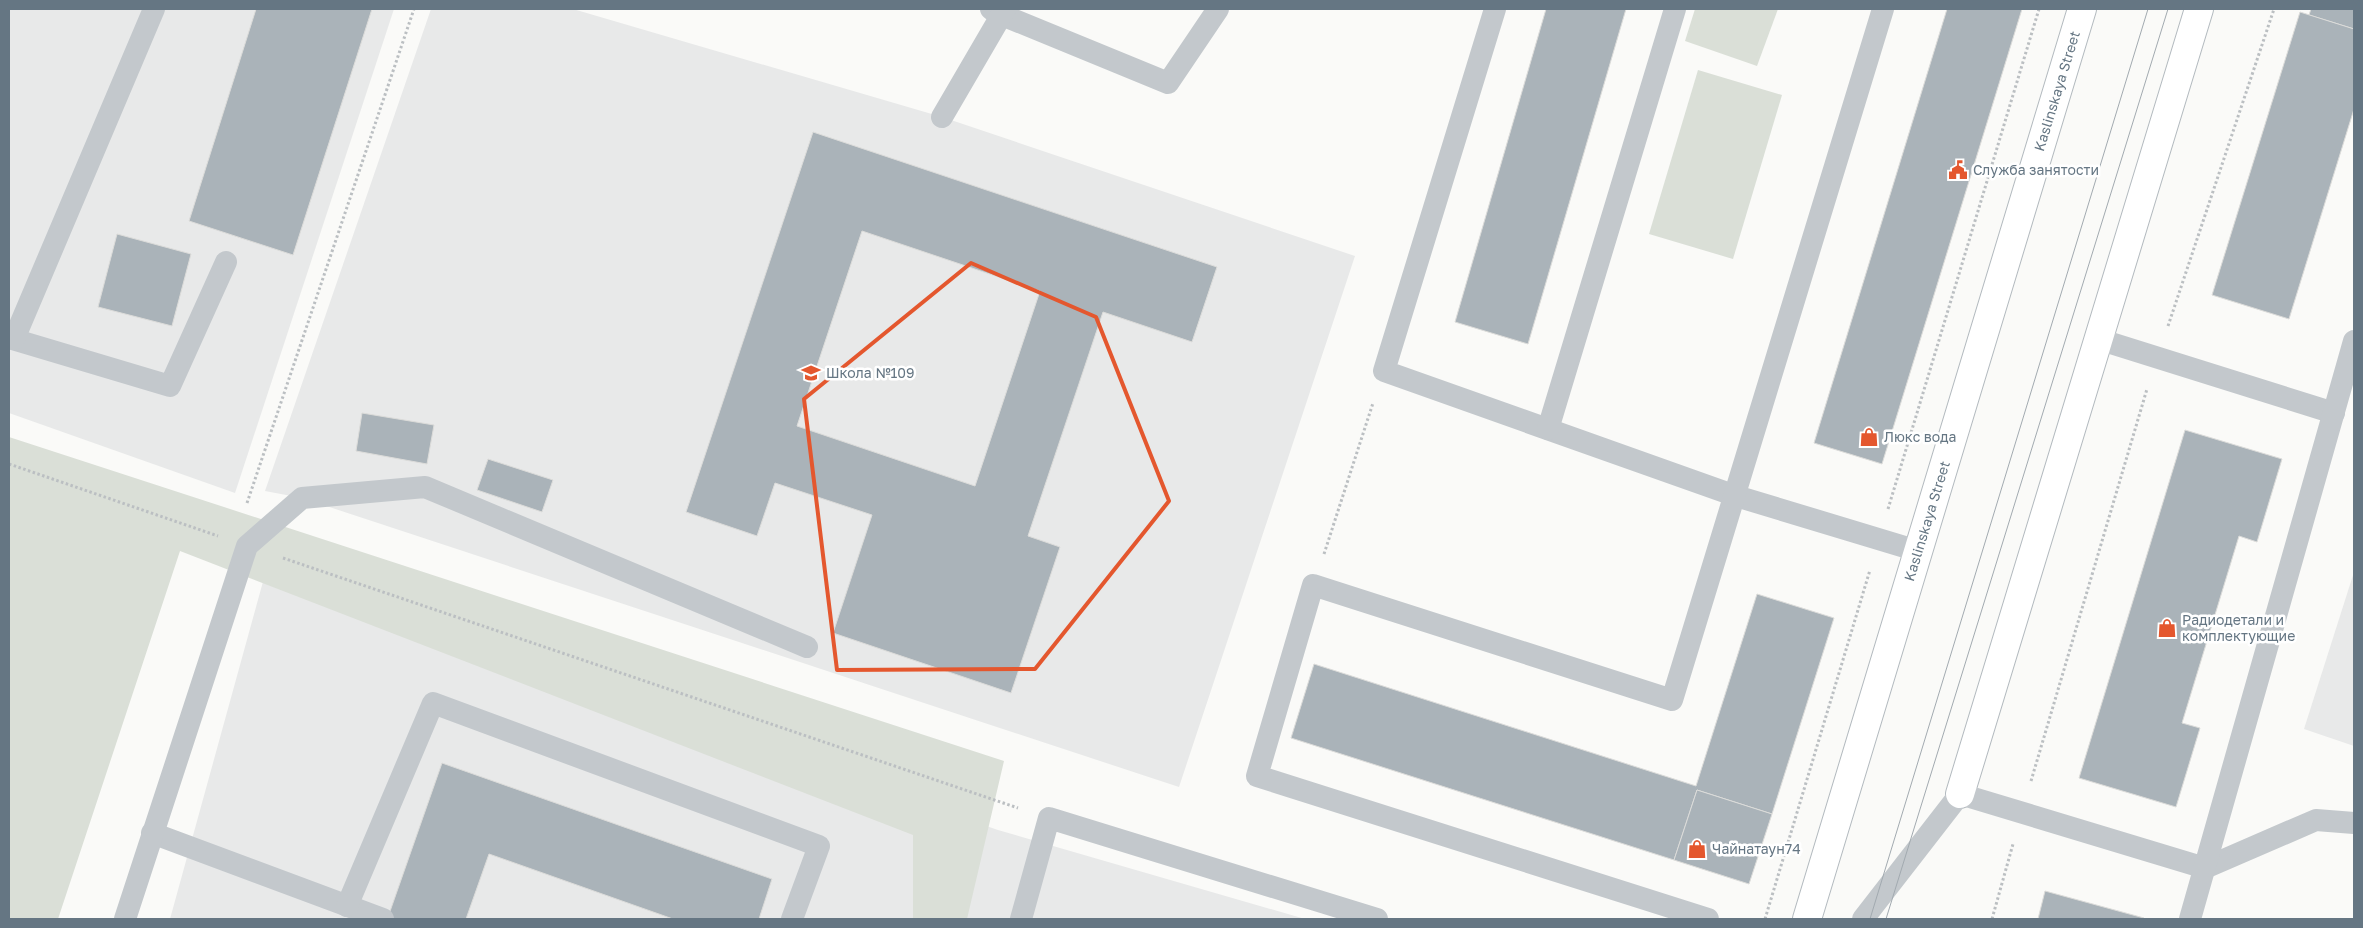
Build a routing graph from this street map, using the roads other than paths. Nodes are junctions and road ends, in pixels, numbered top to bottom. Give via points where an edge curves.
1 (154, 9) edge
2 (1218, 9) edge
3 (1495, 9) edge
4 (1674, 9) edge
5 (1883, 9) edge
6 (2082, 9) edge
7 (2199, 9) edge
8 (1000, 11) edge
9 (942, 117) dead end
10 (226, 262) dead end
11 (12, 338) edge
12 (2098, 339) junction
13 (2354, 341) edge
14 (2334, 413) junction
15 (1548, 429) junction
16 (1736, 496) junction
17 (1918, 551) junction
18 (807, 647) dead end
19 (1960, 794) junction
20 (2354, 823) edge
21 (152, 833) junction
22 (2205, 868) junction
23 (347, 906) junction
24 (125, 919) edge
25 (383, 919) edge
26 (792, 919) edge
27 (1021, 919) edge
28 (1377, 919) edge
29 (1708, 919) edge
30 (1806, 919) edge
31 (1863, 919) edge
32 (2190, 919) edge

1 - 11 lane
2 - 8 lane via 1168,83
3 - 15 lane via 1384,371
4 - 15 lane
5 - 16 lane
6 - 17 main road, Kaslinskaya Street
7 - 12 main road
8 - 9 lane
10 - 11 lane via 170,386
12 - 14 lane
12 - 19 main road
13 - 14 lane
14 - 22 lane
15 - 16 lane
16 - 17 lane
16 - 29 lane via 1672,700 1313,585 1257,776
17 - 30 main road, Kaslinskaya Street
18 - 21 lane via 425,487 302,498 247,546
19 - 22 lane
19 - 31 lane
20 - 22 lane via 2316,820
21 - 23 lane
21 - 24 lane
22 - 32 lane
23 - 25 lane
23 - 26 lane via 433,703 819,846
27 - 28 lane via 1049,818

